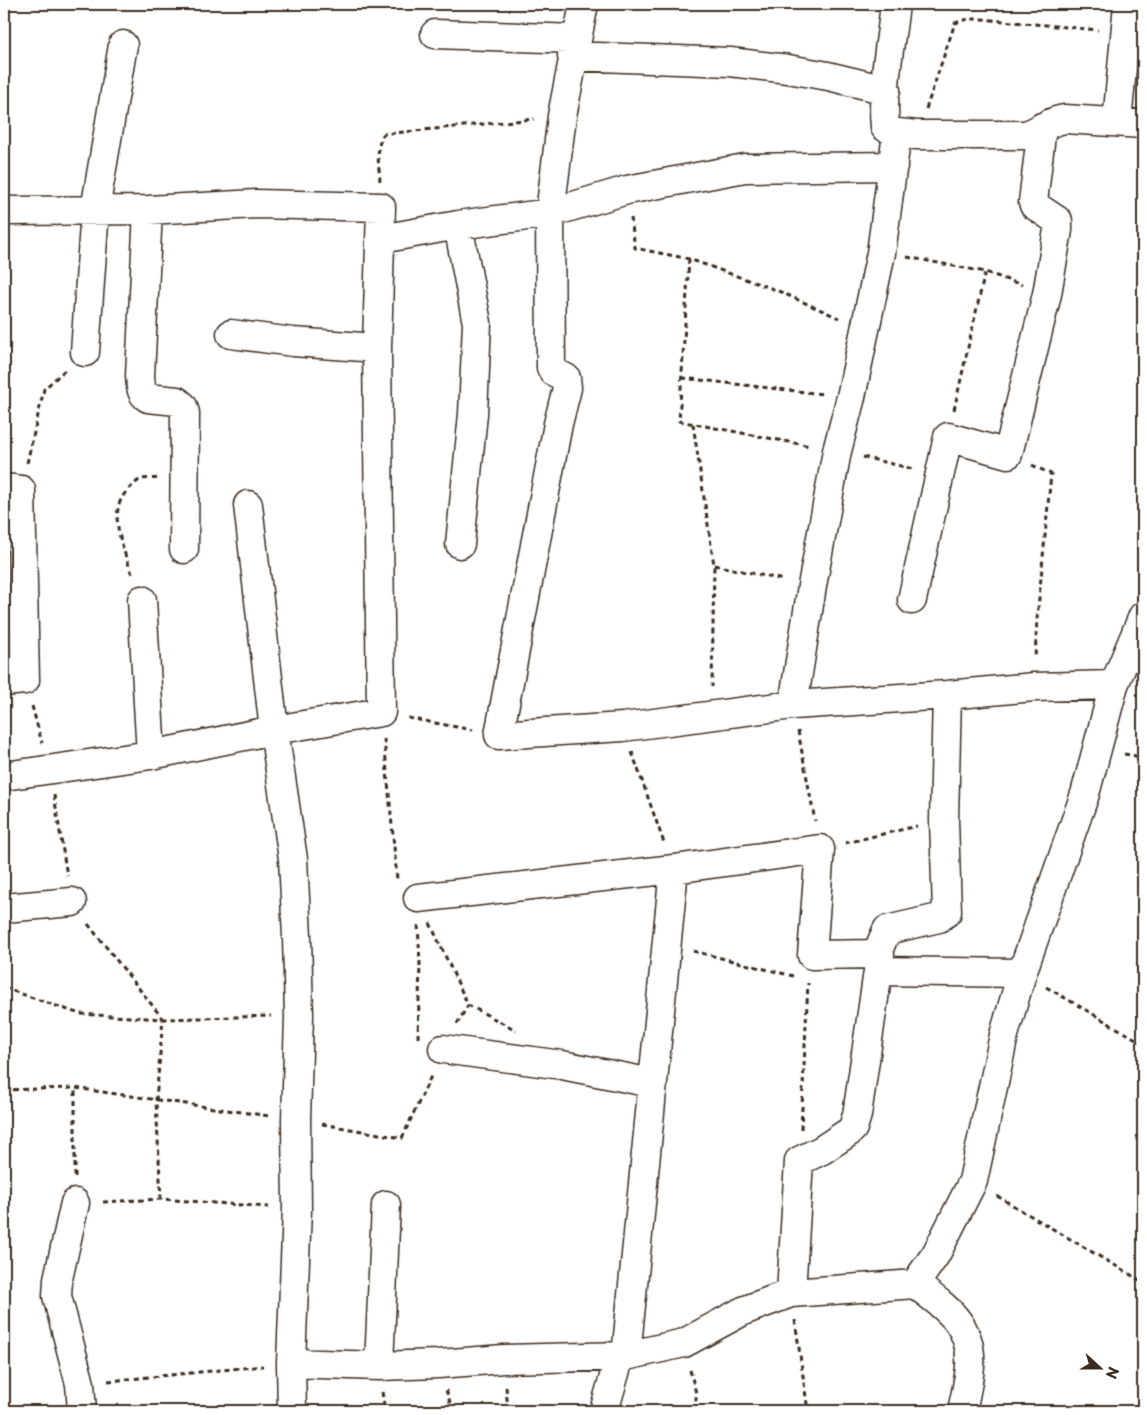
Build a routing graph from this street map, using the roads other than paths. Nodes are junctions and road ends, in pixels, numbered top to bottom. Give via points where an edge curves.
1 (584, 4) edge
2 (895, 4) edge
3 (1128, 4) edge
4 (435, 34) dead end
5 (123, 46) dead end
6 (574, 47) junction
7 (886, 90) junction
8 (1130, 123) edge
9 (1042, 127) junction
10 (907, 134) junction
11 (893, 166) junction
12 (95, 210) junction
13 (148, 210) junction
14 (4, 211) edge
15 (550, 213) junction
16 (458, 225) junction
17 (381, 239) junction
18 (231, 334) dead end
19 (377, 348) junction
20 (85, 352) road end
21 (12, 489) edge
22 (248, 505) dead end
23 (460, 544) dead end
24 (184, 549) dead end
25 (142, 600) road end
26 (912, 600) dead end
27 (1143, 616) edge
28 (14, 681) edge
29 (1114, 685) junction
30 (947, 695) junction
31 (793, 705) junction
32 (274, 730) junction
33 (150, 755) junction
34 (4, 776) edge
35 (674, 869) junction
36 (418, 898) road end
37 (72, 902) road end
38 (4, 908) edge
39 (879, 962) junction
40 (1022, 973) junction
41 (443, 1049) road end
42 (652, 1083) junction
43 (75, 1203) road end
44 (386, 1205) dead end
45 (915, 1284) junction
46 (791, 1293) junction
47 (623, 1356) junction
48 (291, 1363) junction
49 (379, 1366) junction
50 (82, 1411) edge
51 (292, 1411) edge
52 (604, 1411) edge
53 (962, 1411) edge

1 - 6 street
2 - 7 street
3 - 8 street
4 - 6 street
5 - 12 street
6 - 7 street via 804,72
6 - 15 street
7 - 10 street via 885,127
8 - 9 street via 1065,119 1054,120
9 - 10 street via 1025,135
9 - 26 street via 1033,202 1058,223 1047,294 1008,454 948,436
10 - 11 street
11 - 15 street via 745,168 627,190
11 - 31 street via 881,253 837,451
12 - 13 street
12 - 14 street
12 - 20 street
13 - 17 street via 256,204 381,207
13 - 24 street via 141,390 148,398 177,401 185,413
15 - 16 street
15 - 31 street via 551,368 566,378 567,388 499,735 623,727
16 - 17 street
16 - 23 street via 477,323 473,414
17 - 19 street
18 - 19 street
19 - 32 street via 381,712
21 - 28 street
22 - 32 street
25 - 33 street
27 - 29 street
29 - 30 street via 1034,687
29 - 40 street via 1085,794
30 - 31 street
30 - 39 street via 944,820 947,912 939,918 887,930 880,946
32 - 33 street
32 - 48 street via 294,859 299,1016
33 - 34 street
35 - 36 street
35 - 39 street via 820,849 812,955
35 - 42 street
37 - 38 street
39 - 40 street
39 - 46 street via 853,1128 843,1137 799,1160
40 - 45 street via 1004,1035 973,1182 936,1254
41 - 42 street via 562,1065
42 - 47 street
43 - 50 street via 57,1296 80,1384
44 - 49 street
45 - 46 street
45 - 53 street via 965,1329 970,1366
46 - 47 street via 743,1311 684,1344
47 - 49 street
47 - 52 street
48 - 49 street
48 - 51 street

